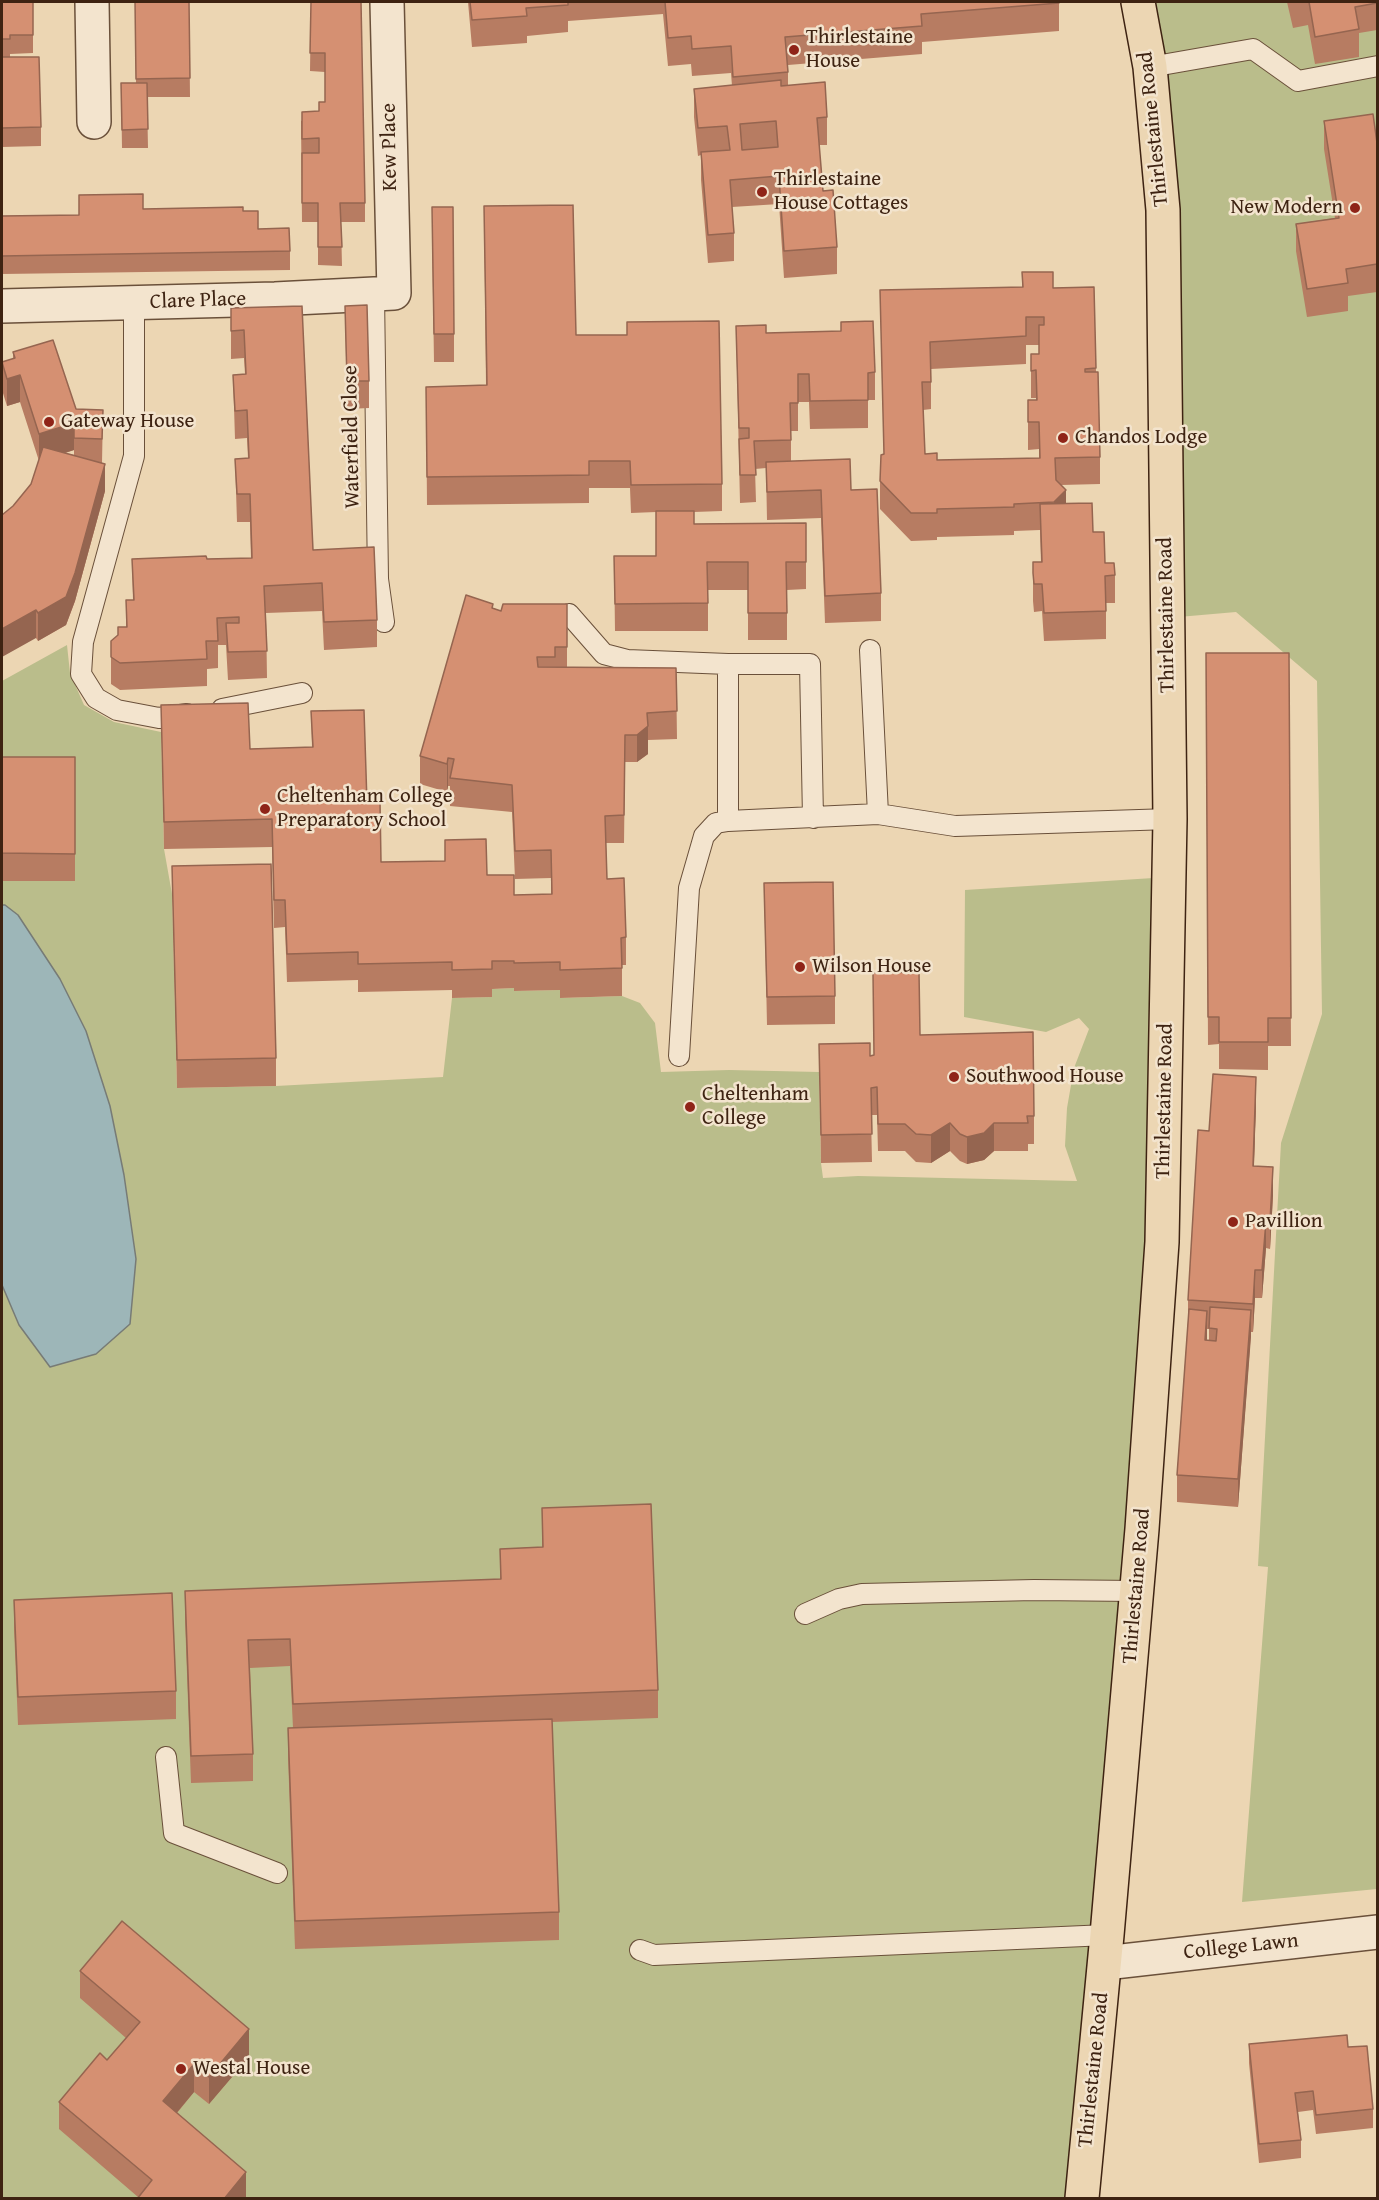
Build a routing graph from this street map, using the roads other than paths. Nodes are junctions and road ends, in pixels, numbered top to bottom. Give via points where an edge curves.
1 (92, 2) edge
2 (387, 2) edge
3 (1138, 2) edge
4 (1377, 66) edge
5 (1150, 67) junction
6 (94, 122) dead end
7 (384, 294) junction
8 (134, 303) junction
9 (2, 306) edge
10 (569, 614) edge
11 (384, 622) dead end
12 (870, 650) dead end
13 (729, 664) junction
14 (302, 693) dead end
15 (878, 814) junction
16 (813, 818) junction
17 (1170, 819) junction
18 (729, 821) junction
19 (679, 1056) dead end
20 (1137, 1591) junction
21 (805, 1614) dead end
22 (166, 1756) dead end
23 (277, 1873) dead end
24 (1377, 1932) edge
25 (1106, 1949) junction
26 (640, 1950) dead end
27 (1082, 2199) edge

1 - 6 street
2 - 7 street, Kew Place
3 - 5 highway, Thirlestaine Road
4 - 5 lane via 1298,81 1253,48
5 - 17 highway, Thirlestaine Road via 1163,210
7 - 8 street, Clare Place
7 - 11 lane, Waterfield Close via 378,579
8 - 9 street, Clare Place
8 - 14 lane via 134,456 83,642 81,674 96,698 117,710 159,718
10 - 13 lane via 604,654 627,660
12 - 15 lane
13 - 16 lane via 810,664
13 - 18 lane
15 - 16 lane
15 - 17 lane via 955,826
16 - 18 lane
17 - 20 highway, Thirlestaine Road via 1162,1242
18 - 19 lane via 716,824 704,836 689,888
20 - 21 lane via 862,1594
20 - 25 highway, Thirlestaine Road
22 - 23 lane via 174,1833
24 - 25 street, College Lawn
25 - 26 lane via 654,1955
25 - 27 highway, Thirlestaine Road

